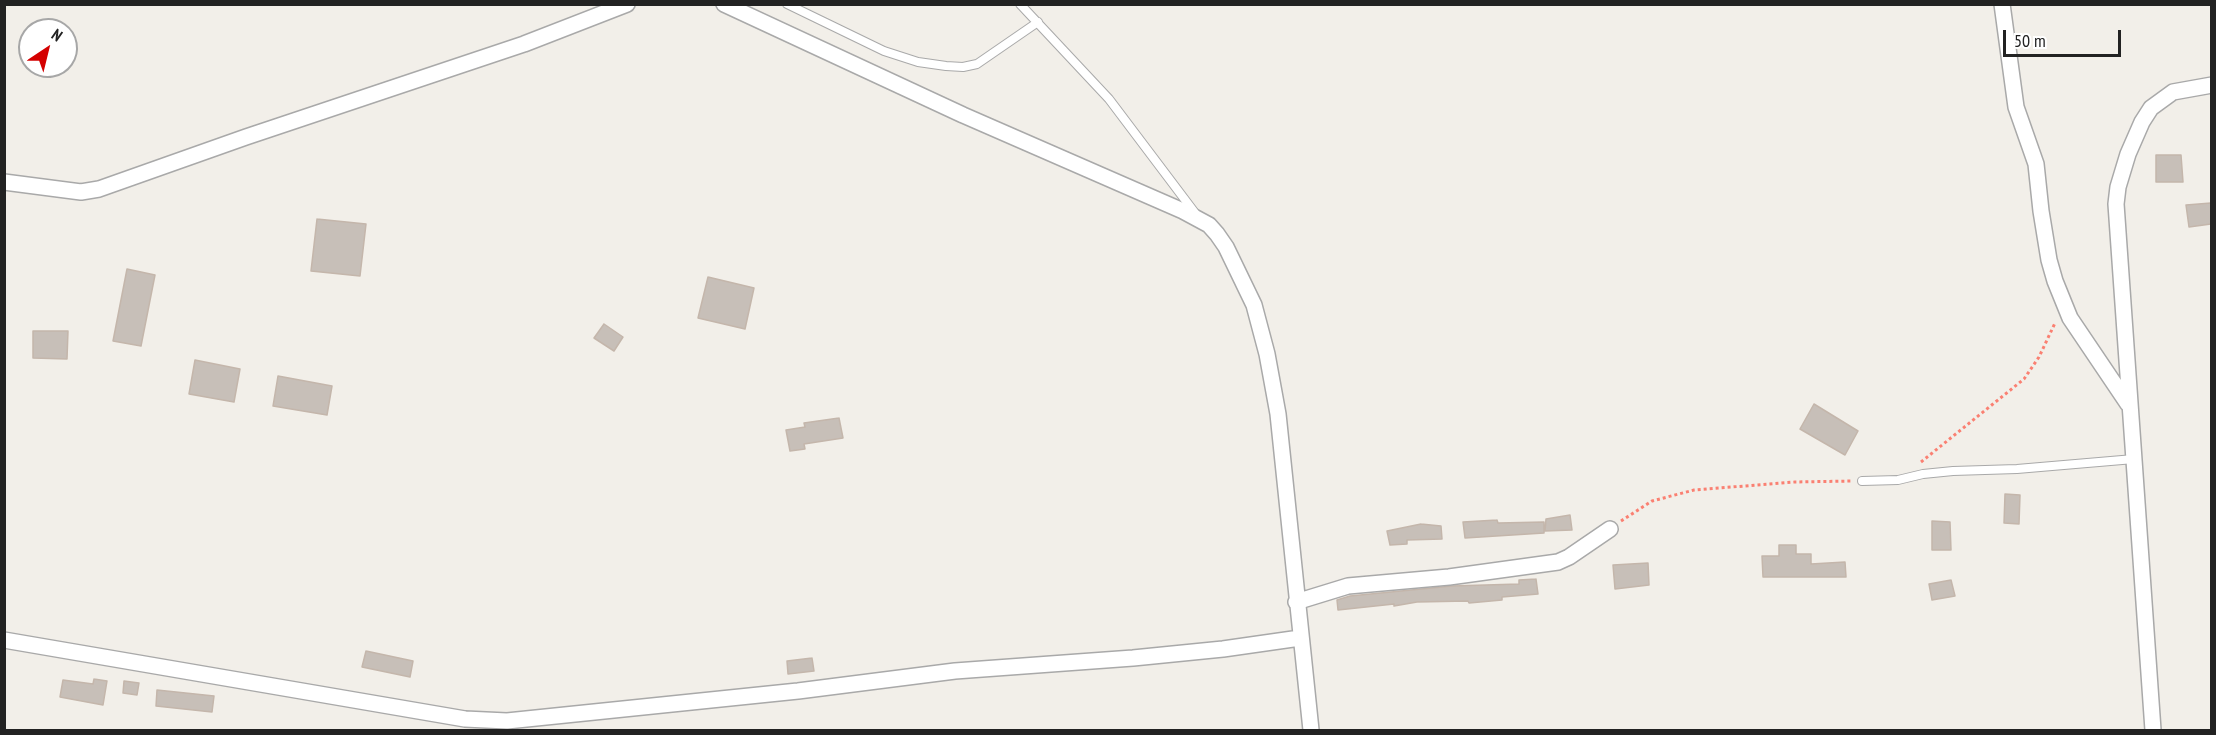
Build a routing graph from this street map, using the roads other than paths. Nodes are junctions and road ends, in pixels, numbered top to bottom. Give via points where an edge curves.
1 (627, 4) edge
2 (724, 4) edge
3 (787, 4) edge
4 (1020, 4) edge
5 (2002, 4) edge
6 (1038, 22) junction
7 (2211, 85) edge
8 (4, 182) edge
9 (1200, 219) junction
10 (2130, 406) junction
11 (2134, 459) junction
12 (1862, 481) road end
13 (1610, 529) road end
14 (1296, 602) junction
15 (1300, 638) junction
16 (4, 640) edge
17 (1311, 730) edge
18 (2153, 730) edge

1 - 8 street via 524,44 99,189 81,192
2 - 9 street
3 - 6 lane via 884,51 946,66 977,64
4 - 6 lane
5 - 10 street via 2016,107 2036,164 2049,260 2063,304
6 - 9 lane via 1109,99
7 - 10 street via 2173,92 2151,108 2128,154 2118,187 2116,224
9 - 14 street via 1226,247 1254,305 1267,354 1278,414
10 - 11 street
11 - 12 lane
11 - 18 street
13 - 14 street via 1558,562 1358,585
14 - 15 street
15 - 16 street via 1133,658 955,671 507,721 465,719
15 - 17 street

